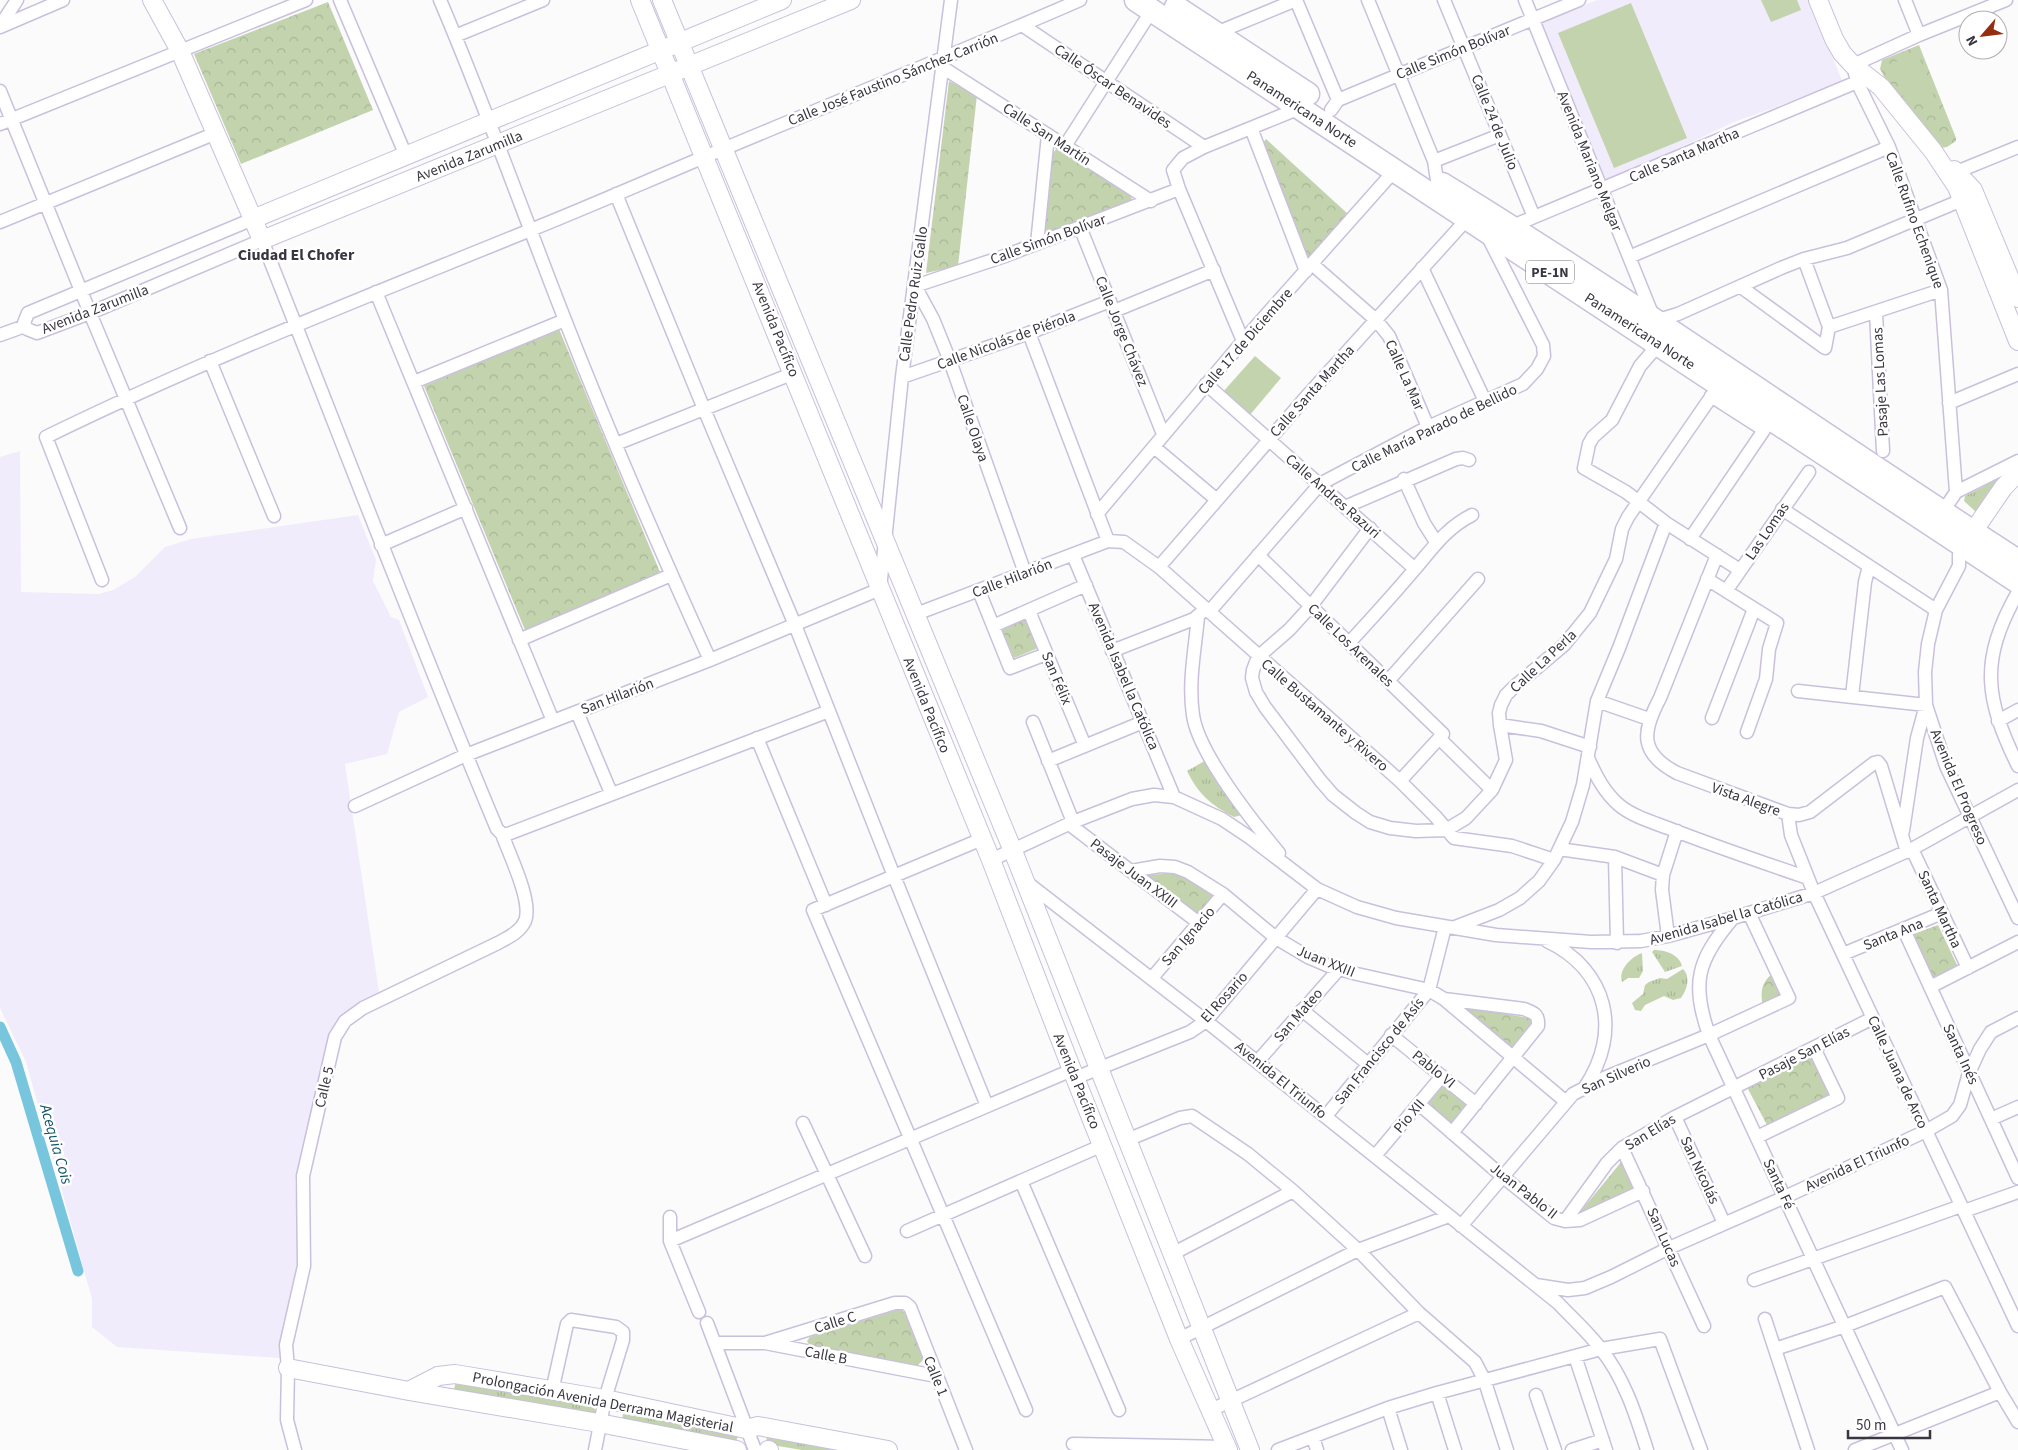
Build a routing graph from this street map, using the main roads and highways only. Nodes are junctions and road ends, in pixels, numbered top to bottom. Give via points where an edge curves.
1 (1151, 3) edge
2 (1970, 547) junction
3 (2018, 561) edge
4 (2018, 582) edge

1 - 2 highway, Panamericana Norte / PE-1N via 1300,108 1659,344 1716,390
1 - 2 highway, Panamericana Norte / PE-1N via 1216,33 1435,170 1510,227 1942,513
2 - 3 highway, Panamericana Norte / PE-1N
2 - 4 highway, Panamericana Norte / PE-1N

